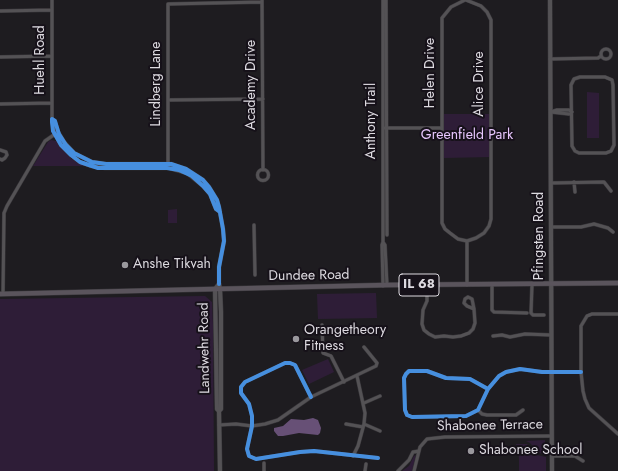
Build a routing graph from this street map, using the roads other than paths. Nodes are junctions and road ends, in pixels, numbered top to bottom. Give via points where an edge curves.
1 (52, 0) edge
2 (383, 0) edge
3 (386, 0) edge
4 (465, 0) edge
5 (550, 0) edge
6 (262, 1) edge
7 (0, 10) edge
8 (52, 10) junction
9 (52, 56) junction
10 (602, 56) dead end
11 (0, 57) edge
12 (550, 59) junction
13 (263, 99) junction
14 (168, 100) junction
15 (52, 103) junction
16 (0, 104) edge
17 (551, 112) junction
18 (572, 112) junction
19 (385, 128) junction
20 (442, 128) junction
21 (57, 133) junction
22 (0, 150) edge
23 (0, 159) edge
24 (168, 164) junction
25 (263, 170) dead end
26 (574, 182) junction
27 (551, 183) junction
28 (575, 192) dead end
29 (611, 192) dead end
30 (382, 210) junction
31 (387, 210) junction
32 (220, 212) junction
33 (254, 225) dead end
34 (551, 227) junction
35 (613, 232) dead end
36 (387, 235) dead end
37 (467, 241) junction
38 (254, 275) dead end
39 (618, 284) edge
40 (427, 285) junction
41 (467, 285) junction
42 (492, 285) junction
43 (532, 285) junction
44 (551, 285) junction
45 (385, 286) junction
46 (218, 287) junction
47 (2, 294) edge
48 (474, 308) dead end
49 (527, 313) dead end
50 (618, 314) edge
51 (544, 315) dead end
52 (322, 325) dead end
53 (551, 335) junction
54 (493, 336) dead end
55 (364, 347) dead end
56 (551, 372) junction
57 (582, 372) junction
58 (357, 376) junction
59 (344, 382) junction
60 (488, 389) junction
61 (380, 396) dead end
62 (310, 397) junction
63 (364, 403) junction
64 (478, 410) junction
65 (523, 410) dead end
66 (346, 424) dead end
67 (219, 425) junction
68 (252, 426) junction
69 (364, 426) junction
70 (380, 431) dead end
71 (618, 434) edge
72 (552, 436) junction
73 (419, 451) junction
74 (353, 456) junction
75 (552, 456) junction
76 (378, 458) dead end
77 (583, 461) dead end
78 (264, 463) dead end
79 (366, 464) dead end
80 (220, 471) edge
81 (264, 471) edge
82 (366, 471) edge
83 (398, 471) edge
84 (414, 471) edge
85 (552, 471) edge

1 - 8 street, Huehl Road
2 - 19 street, Anthony Trail
3 - 19 street, Anthony Trail
4 - 20 street, Helen Drive via 451,7 442,18
4 - 37 street, Alice Drive via 481,6 491,20 491,219 484,233
5 - 12 main road, Pfingsten Road
6 - 13 street, Academy Drive
6 - 14 street, Lindberg Lane via 168,4
7 - 8 street
8 - 9 street, Huehl Road
9 - 11 street
9 - 15 street, Huehl Road
10 - 12 street
12 - 17 main road, Pfingsten Road
13 - 14 street
13 - 25 street, Academy Drive
14 - 24 street, Lindberg Lane
15 - 16 street
15 - 21 street, Huehl Road via 52,119 55,121
17 - 18 street
17 - 27 main road, Pfingsten Road
18 - 18 street via 571,85 574,79 605,77 612,80 614,145 611,151 575,151 572,146
19 - 20 street
19 - 30 street, Anthony Trail
19 - 31 street, Anthony Trail
20 - 37 street, Helen Drive via 442,224 450,234
21 - 24 street, Landwehr Road via 74,153 92,162
21 - 32 street, Landwehr Road via 61,144 71,155 91,166 169,168 187,173 210,194
21 - 47 street via 45,141 4,213
22 - 23 street via 7,155
24 - 32 street, Landwehr Road via 186,169 203,180 215,196
26 - 27 street
26 - 28 street
26 - 29 street via 604,182
27 - 34 main road, Pfingsten Road
30 - 31 street
30 - 45 street, Anthony Trail
31 - 36 street, Anthony Trail
32 - 46 street, Landwehr Road via 224,241
33 - 38 street
34 - 35 street via 581,227 594,224
34 - 44 main road, Pfingsten Road
37 - 41 street
39 - 44 main road, Dundee Road / IL 68
40 - 41 main road, Dundee Road / IL 68
40 - 45 main road, Dundee Road / IL 68
40 - 48 street via 427,301 422,324 424,330 435,337 469,334 475,323
41 - 42 main road, Dundee Road / IL 68
42 - 43 main road, Dundee Road / IL 68
42 - 49 street via 494,312
43 - 44 main road, Dundee Road / IL 68
43 - 51 street via 531,313
44 - 53 main road, Pfingsten Road
45 - 46 main road, Dundee Road / IL 68
46 - 47 main road, Dundee Road / IL 68
46 - 67 main road, Landwehr Road
50 - 57 street via 592,314 584,321 581,326
52 - 59 street via 323,353 331,356
53 - 54 street
53 - 56 main road, Pfingsten Road
55 - 58 street via 377,363
56 - 57 street
56 - 60 street via 520,368 512,370 499,376
56 - 72 main road, Pfingsten Road
57 - 71 street via 583,391 589,408
58 - 59 street
58 - 63 street
59 - 62 street
60 - 64 street
60 - 64 street via 470,379 446,378 427,371 409,371 404,378 407,415 466,416
61 - 63 street
62 - 68 street via 278,420
62 - 68 street via 296,365 290,363 245,382 241,387 241,393 248,404
63 - 69 street
64 - 65 street via 487,415 516,415
66 - 69 street
67 - 68 street
67 - 80 main road, Landwehr Road
68 - 74 street via 247,449 249,456 256,459 314,451
69 - 70 street
69 - 74 street
72 - 73 street, Shabonee Terrace via 431,438 424,442
72 - 75 main road, Pfingsten Road
73 - 83 street, Shabonee Terrace via 413,452
73 - 84 street
74 - 76 street
75 - 77 street via 575,456
75 - 85 main road, Pfingsten Road
78 - 81 street
79 - 82 street

